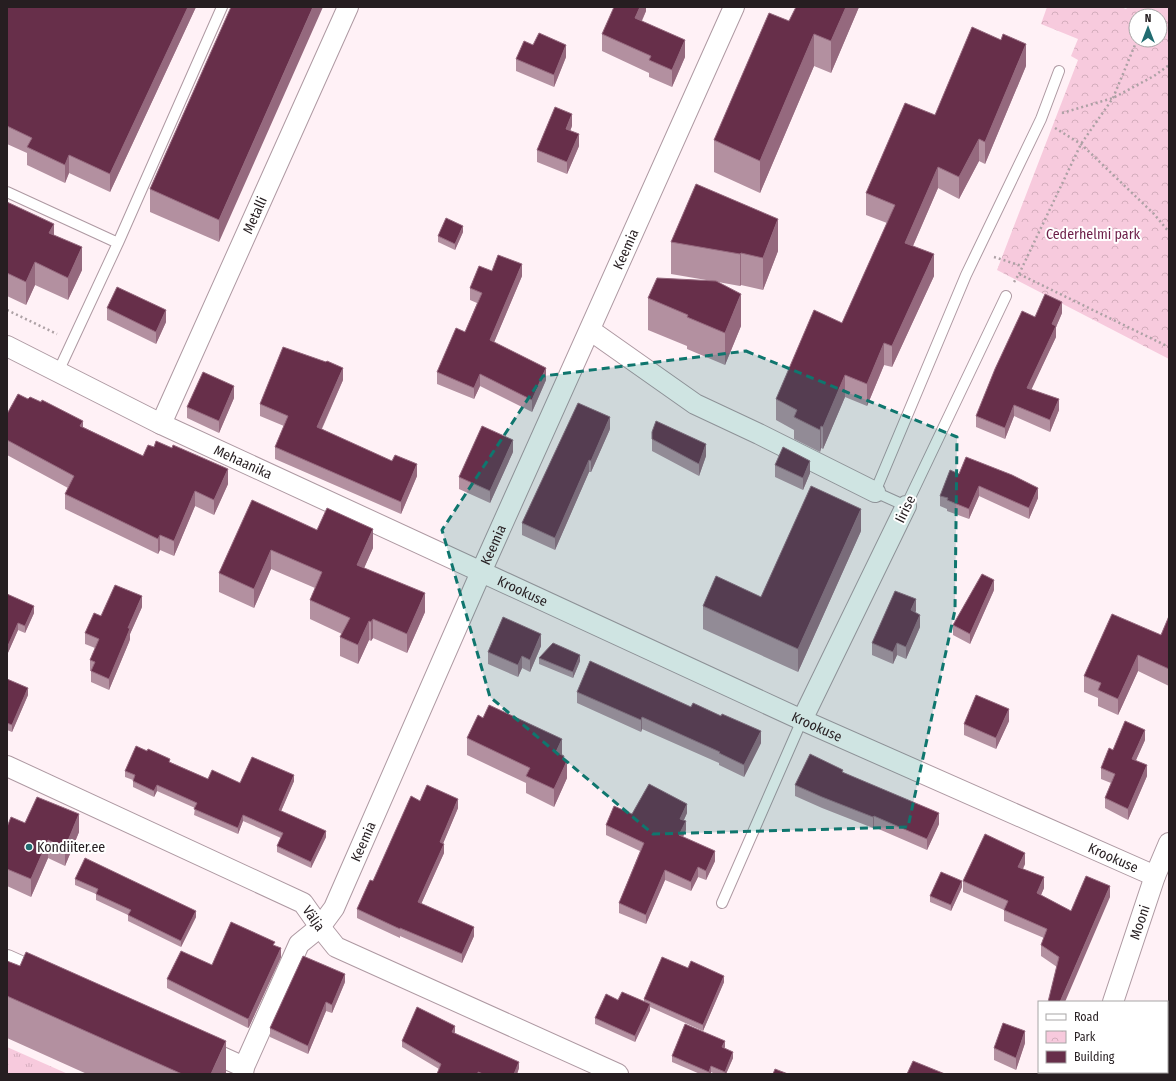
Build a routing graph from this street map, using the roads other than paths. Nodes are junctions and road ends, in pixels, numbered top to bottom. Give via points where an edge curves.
1 (222, 7) edge
2 (348, 7) edge
3 (734, 7) edge
4 (1059, 71) dead end
5 (7, 192) edge
6 (118, 243) junction
7 (1006, 296) road end
8 (590, 330) junction
9 (7, 346) edge
10 (58, 372) junction
11 (161, 424) junction
12 (875, 492) junction
13 (906, 506) junction
14 (481, 572) junction
15 (802, 720) junction
16 (7, 766) edge
17 (1169, 843) edge
18 (1155, 876) junction
19 (722, 903) dead end
20 (320, 927) junction
21 (7, 960) edge
22 (50, 980) edge
23 (1113, 1001) edge
24 (186, 1041) edge
25 (244, 1070) edge
26 (618, 1074) edge

1 - 6 lane
2 - 11 street, Metalli
3 - 8 street, Keemia
4 - 12 lane via 1041,120 963,282
5 - 6 lane
6 - 10 lane
7 - 13 lane, Iirise
8 - 12 street via 695,404
8 - 14 street, Keemia
9 - 10 street, Mehaanika
10 - 11 street, Mehaanika
11 - 14 street, Mehaanika
12 - 13 lane
13 - 15 street, Iirise
14 - 15 street, Krookuse
14 - 20 street, Keemia via 334,908
15 - 18 street, Krookuse
15 - 19 lane
16 - 20 street, Välja via 303,903
17 - 18 street, Mooni
18 - 23 street, Mooni
20 - 25 street, Keemia via 299,944
20 - 26 street, Välja via 336,947
21 - 22 street
24 - 25 street

